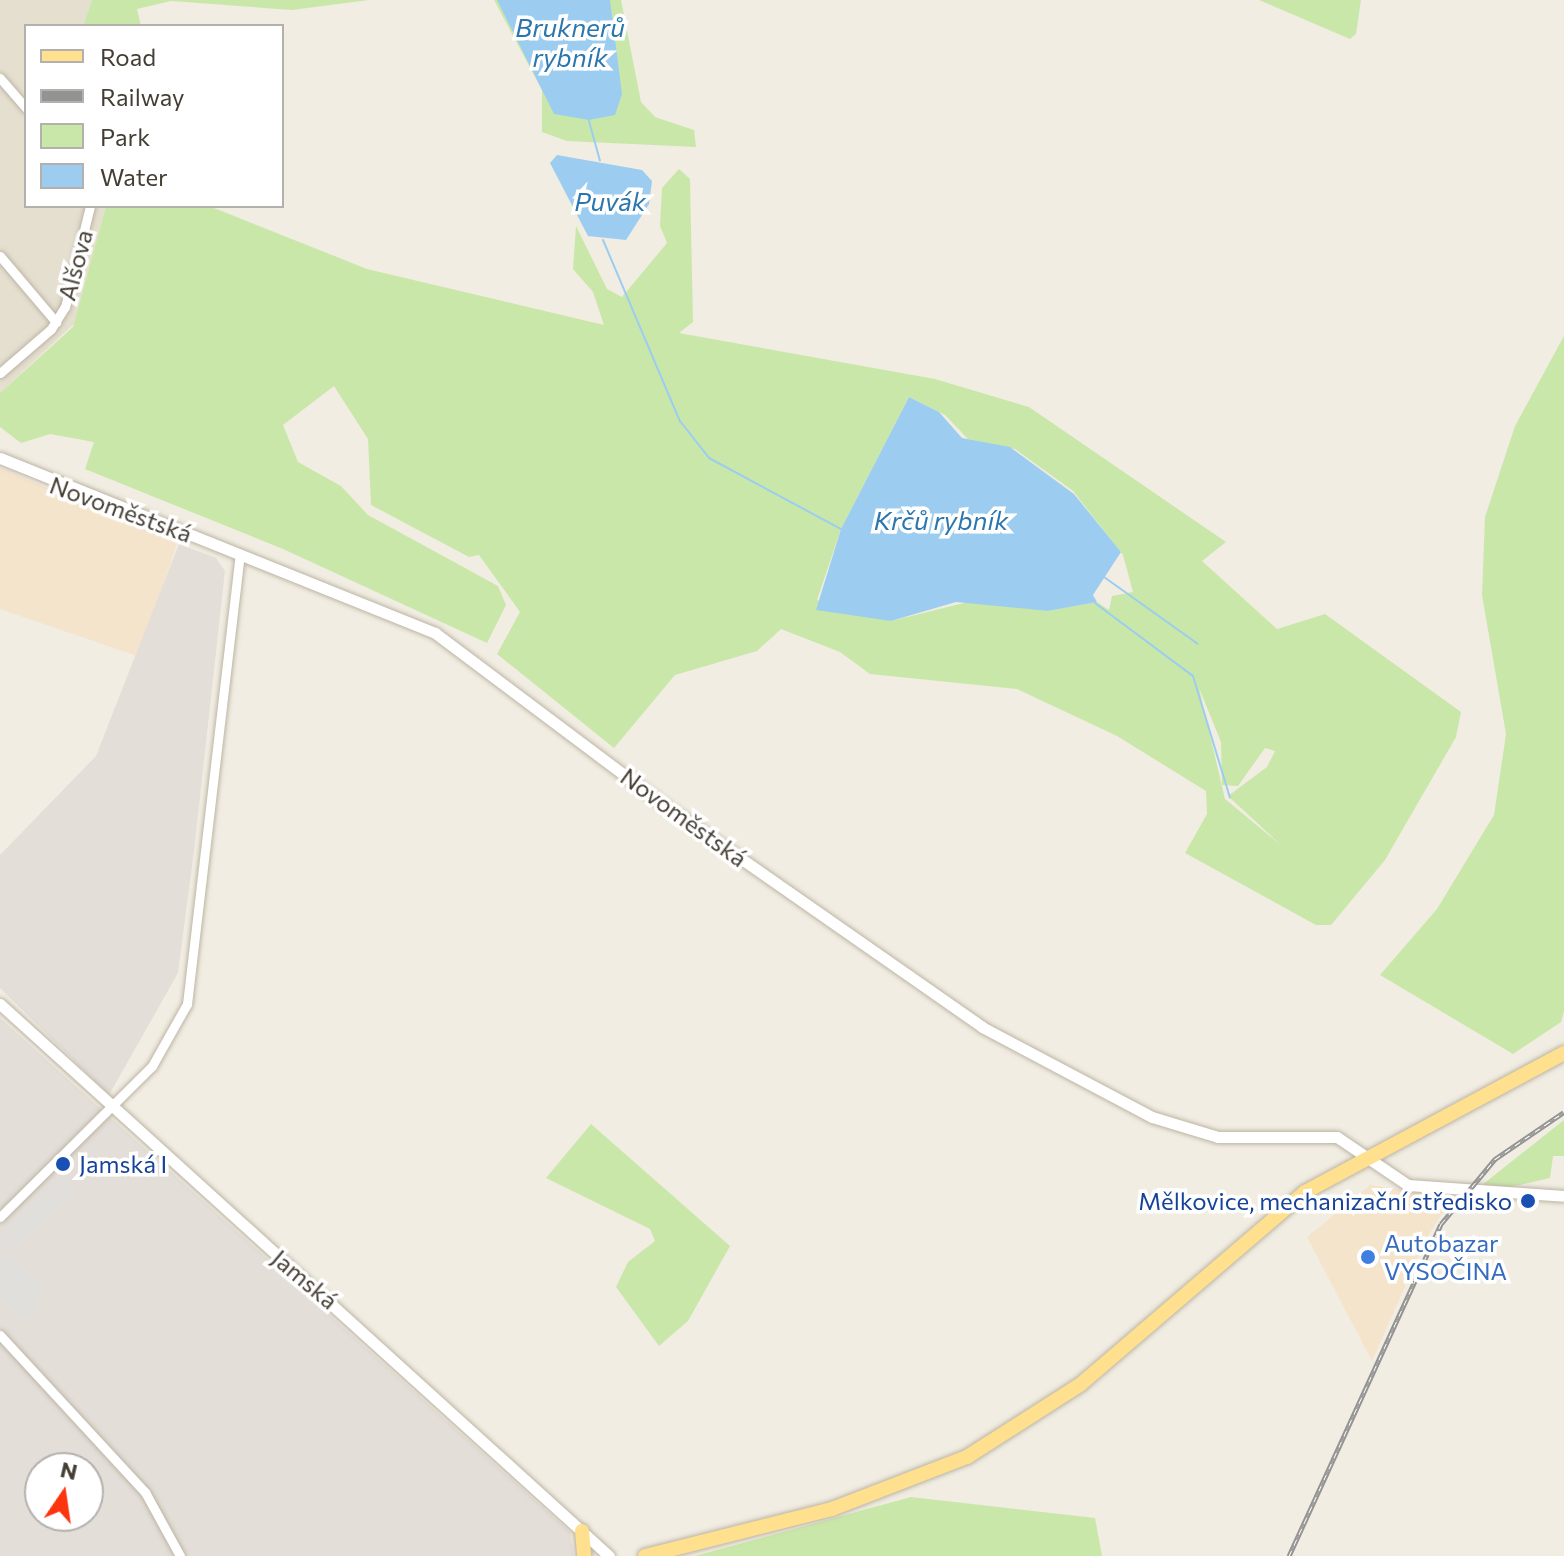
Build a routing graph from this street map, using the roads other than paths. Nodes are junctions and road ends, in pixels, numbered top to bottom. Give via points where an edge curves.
1 (0, 78) edge
2 (24, 106) edge
3 (89, 208) edge
4 (0, 256) edge
5 (56, 322) junction
6 (0, 373) edge
7 (0, 458) edge
8 (240, 554) junction
9 (0, 1004) edge
10 (1564, 1053) edge
11 (110, 1112) junction
12 (1364, 1156) junction
13 (1564, 1196) edge
14 (0, 1217) edge
15 (0, 1335) edge
16 (582, 1531) junction
17 (664, 1553) edge
18 (180, 1556) edge
19 (584, 1556) edge
20 (609, 1556) edge
21 (645, 1556) edge

1 - 2 street
3 - 5 street, Alšova
4 - 5 street
5 - 6 street
7 - 8 street, Novoměstská
8 - 11 street via 190,992 173,1036
8 - 12 street, Novoměstská via 376,604 450,642 667,807 932,992 1085,1084 1198,1134 1329,1135
9 - 11 street, Jamská
10 - 12 main road
11 - 14 street
11 - 16 street, Jamská
12 - 13 street, Novoměstská via 1408,1185
12 - 17 main road via 1238,1244 1081,1384 967,1457 832,1509
15 - 18 street via 145,1492
16 - 19 main road
16 - 20 street, Jamská
17 - 21 main road

